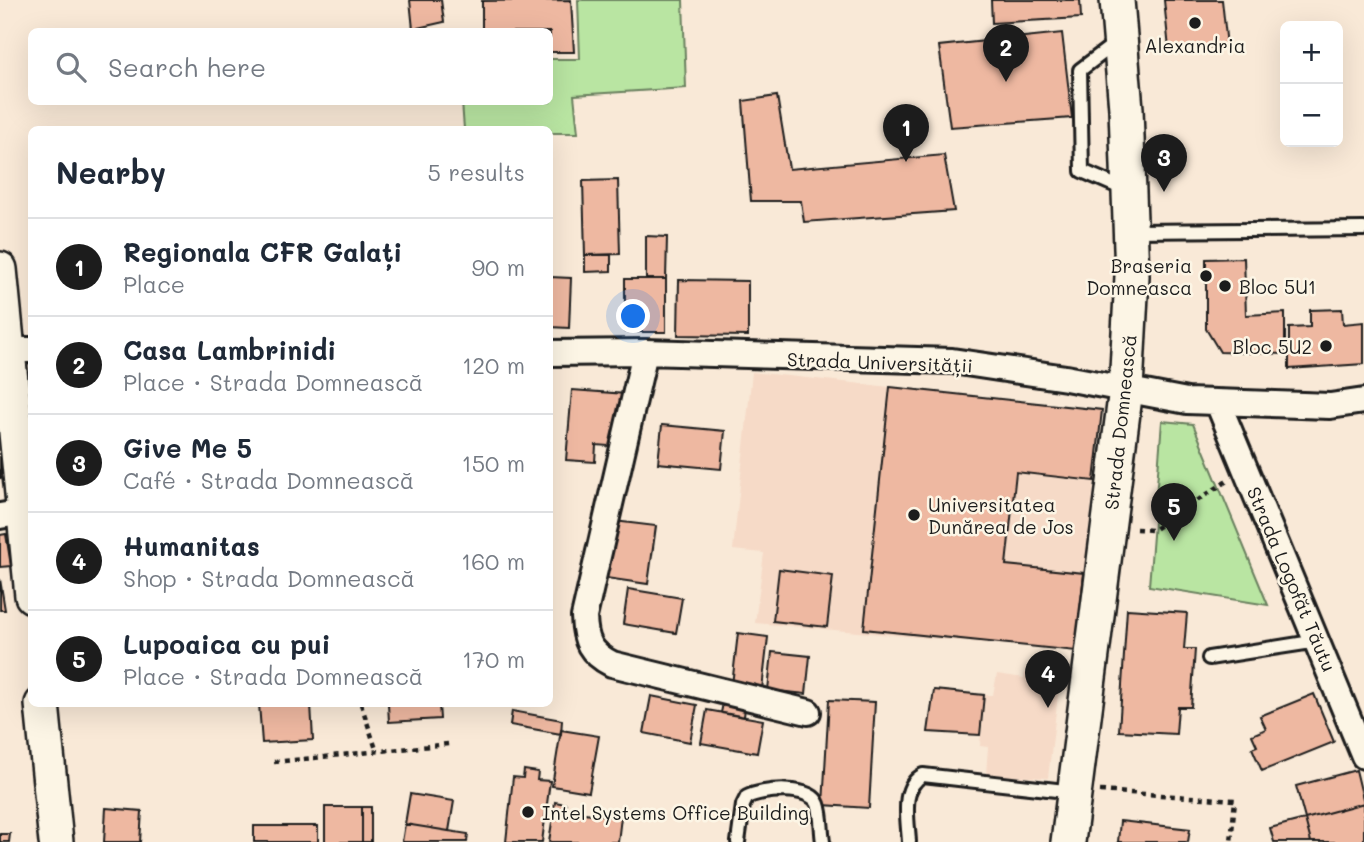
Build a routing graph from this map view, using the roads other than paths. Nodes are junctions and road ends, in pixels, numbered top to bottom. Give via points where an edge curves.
1 (1117, 0) edge
2 (1120, 41) junction
3 (1130, 192) junction
4 (1364, 229) edge
5 (1131, 231) junction
6 (0, 269) edge
7 (20, 350) edge
8 (645, 352) junction
9 (553, 353) edge
10 (1126, 389) junction
11 (1364, 401) edge
12 (1218, 403) junction
13 (12, 514) edge
14 (28, 575) edge
15 (1318, 641) junction
16 (1209, 658) dead end
17 (42, 707) edge
18 (808, 712) dead end
19 (1364, 756) edge
20 (1074, 792) junction
21 (56, 842) edge
22 (738, 842) edge
23 (823, 842) edge
24 (909, 842) edge
25 (1068, 842) edge

1 - 2 main road, Strada Domnească
2 - 3 main road, Strada Domnească
2 - 3 lane via 1080,70 1082,171
3 - 5 main road, Strada Domnească
4 - 5 lane
5 - 10 main road, Strada Domnească
6 - 7 main road
7 - 13 main road
8 - 9 street, Strada Universității
8 - 10 street, Strada Universității via 952,361
8 - 18 street via 584,617 585,639 596,656 612,664
10 - 12 street, Strada Universității
10 - 20 main road, Strada Domnească
11 - 12 street, Strada Universității via 1330,406
12 - 15 street, Strada Logofăt Tăutu
13 - 14 main road
15 - 16 lane
15 - 19 street, Strada Logofăt Tăutu
17 - 21 main road
20 - 24 lane via 923,775 908,791
20 - 25 main road, Strada Domnească
22 - 23 lane via 747,797 778,791 813,796

